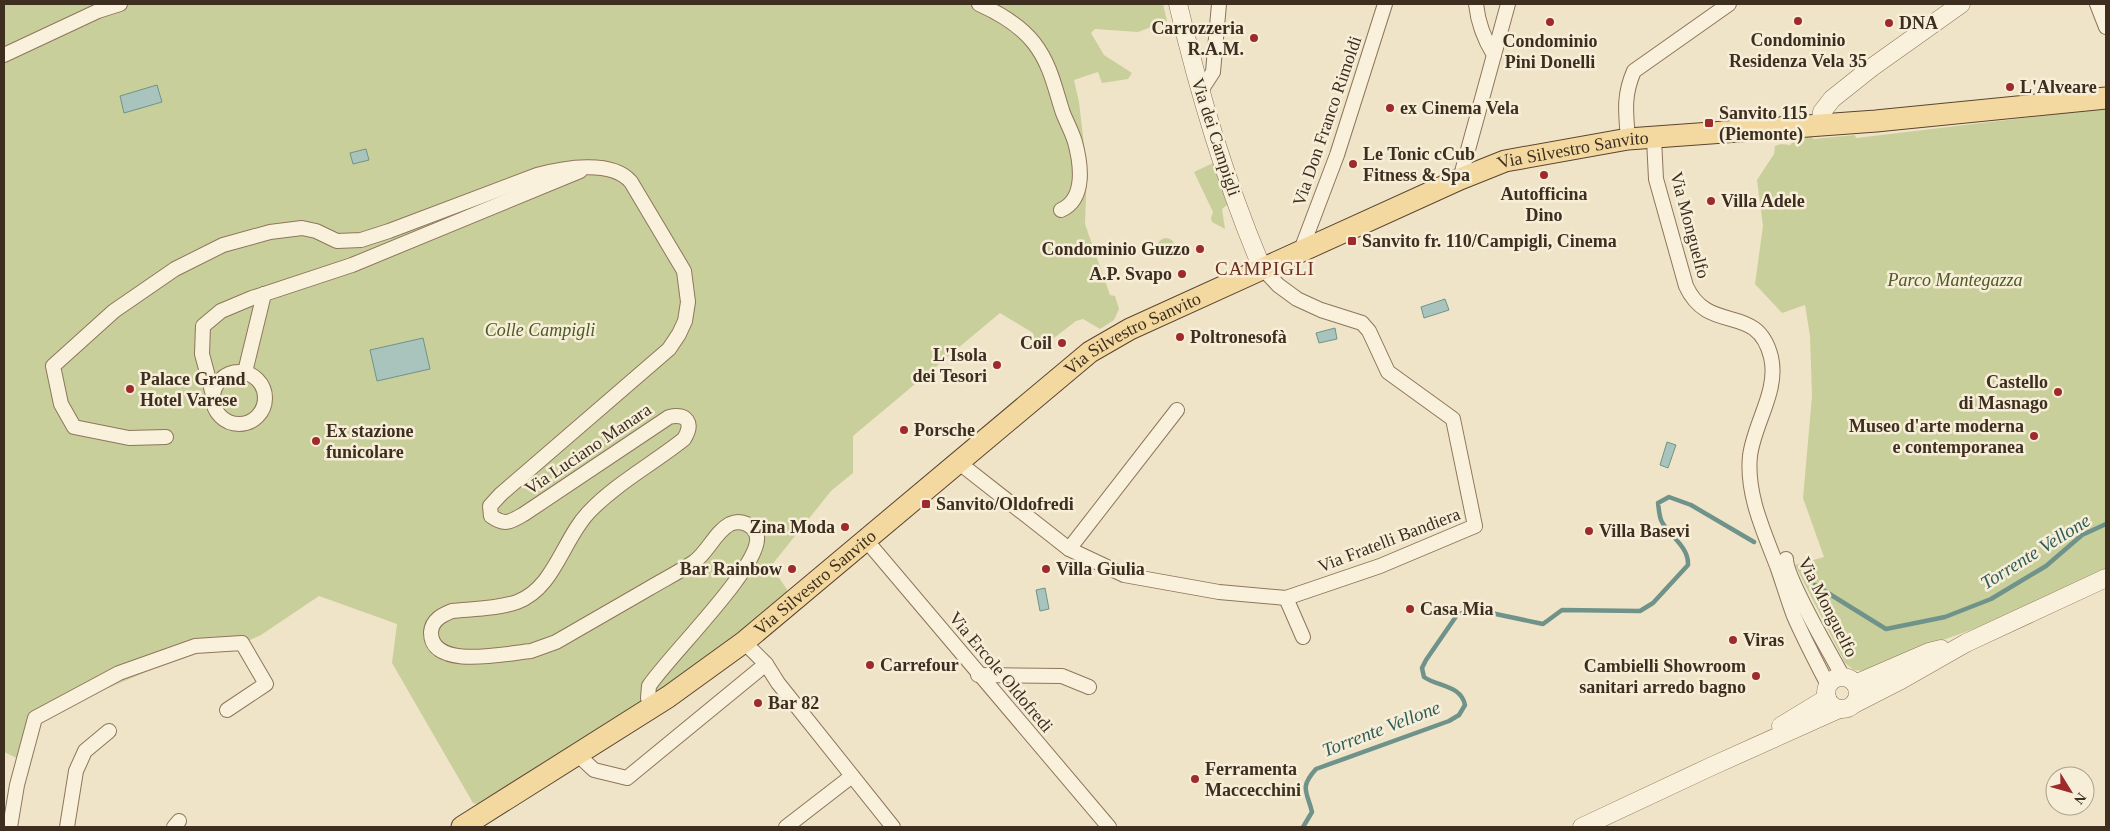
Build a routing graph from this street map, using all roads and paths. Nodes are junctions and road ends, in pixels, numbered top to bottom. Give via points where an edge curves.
1 (120, 4) edge
2 (979, 4) edge
3 (1178, 4) edge
4 (1219, 4) edge
5 (1385, 4) edge
6 (1476, 4) edge
7 (1508, 4) edge
8 (1729, 4) edge
9 (1961, 4) edge
10 (2097, 4) edge
11 (2106, 27) edge
12 (4, 55) edge
13 (1494, 56) junction
14 (1200, 92) junction
15 (2106, 98) edge
16 (1820, 125) junction
17 (1628, 139) junction
18 (1654, 139) junction
19 (590, 167) junction
20 (1460, 179) junction
21 (1061, 210) dead end
22 (1301, 250) junction
23 (1262, 268) junction
24 (264, 294) junction
25 (245, 372) junction
26 (213, 395) junction
27 (1178, 410) dead end
28 (166, 436) dead end
29 (958, 462) junction
30 (866, 540) junction
31 (1069, 549) junction
32 (2106, 578) edge
33 (1286, 598) junction
34 (1303, 637) dead end
35 (744, 642) junction
36 (766, 664) junction
37 (978, 675) junction
38 (1089, 687) dead end
39 (1841, 693) junction
40 (653, 707) junction
41 (227, 710) dead end
42 (109, 732) dead end
43 (577, 754) junction
44 (852, 776) junction
45 (1590, 825) edge
46 (10, 827) edge
47 (67, 827) edge
48 (462, 827) edge
49 (786, 827) edge
50 (893, 827) edge
51 (1108, 827) edge

1 - 12 street
2 - 21 street via 1005,16 1034,42 1056,85 1075,141 1080,170 1077,194 1069,206
3 - 14 street, Via dei Campigli
4 - 14 street via 1213,72
5 - 22 street, Via Don Franco Rimoldi
6 - 13 street via 1484,38
7 - 13 street
8 - 17 street via 1634,71 1627,86 1625,105
9 - 16 street via 1832,99 1822,112
10 - 11 street
13 - 20 street
14 - 23 street, Via dei Campigli
15 - 16 main road, Via Silvestro Sanvito
16 - 18 main road, Via Silvestro Sanvito
17 - 18 main road, Via Silvestro Sanvito
17 - 20 main road, Via Silvestro Sanvito via 1505,161
18 - 39 street, Via Monguelfo via 1656,179 1691,296 1708,312 1750,325 1765,339 1771,358 1770,389 1750,456 1757,512 1786,566
19 - 24 street, Via Luciano Manara via 352,265
19 - 28 street, Via Luciano Manara via 537,175 361,240 337,241 302,228 278,231 223,245 175,269 114,310 53,366 61,404 74,427 128,438
19 - 40 street, Via Luciano Manara via 615,170 631,182 684,272 688,302 685,321 669,348 501,494 490,506 491,516 498,522 509,522 524,514 669,417 686,419 689,432 589,512 539,587 516,602 443,614 436,620 431,637 443,652 460,657 543,648 695,561 731,524 748,524 757,535 755,550 723,598 649,686 648,698
20 - 22 main road, Via Silvestro Sanvito
22 - 23 main road, Via Silvestro Sanvito
23 - 29 main road, Via Silvestro Sanvito via 1130,329 1090,352
23 - 33 street, Via Fratelli Bandiera via 1297,299 1362,323 1370,331 1388,372 1454,419 1475,526 1380,566
24 - 25 street
24 - 26 street, Via Luciano Manara via 221,311 203,326 202,354
25 - 26 street via 228,374
25 - 26 street, Via Luciano Manara via 259,380 266,395 263,411 251,422 235,424 221,417 213,403
27 - 31 street
29 - 30 main road, Via Silvestro Sanvito
29 - 31 street, Via Fratelli Bandiera
30 - 35 main road, Via Silvestro Sanvito
30 - 37 street, Via Ercole Oldofredi
31 - 33 street, Via Fratelli Bandiera via 1124,575 1219,592
32 - 39 street via 1966,643 1909,676
33 - 34 street
35 - 36 street
35 - 40 main road, Via Silvestro Sanvito
36 - 43 street, Via Silvestro Sanvito via 627,778 594,770
36 - 44 street
37 - 38 street via 1062,676
37 - 51 street, Via Ercole Oldofredi
39 - 45 street via 1777,728 1748,749
40 - 43 main road, Via Silvestro Sanvito
41 - 46 street via 266,684 242,644 195,646 119,673 72,697 35,718 17,785
42 - 47 street via 85,751 76,771
43 - 48 main road, Via Silvestro Sanvito
44 - 49 street
44 - 50 street

